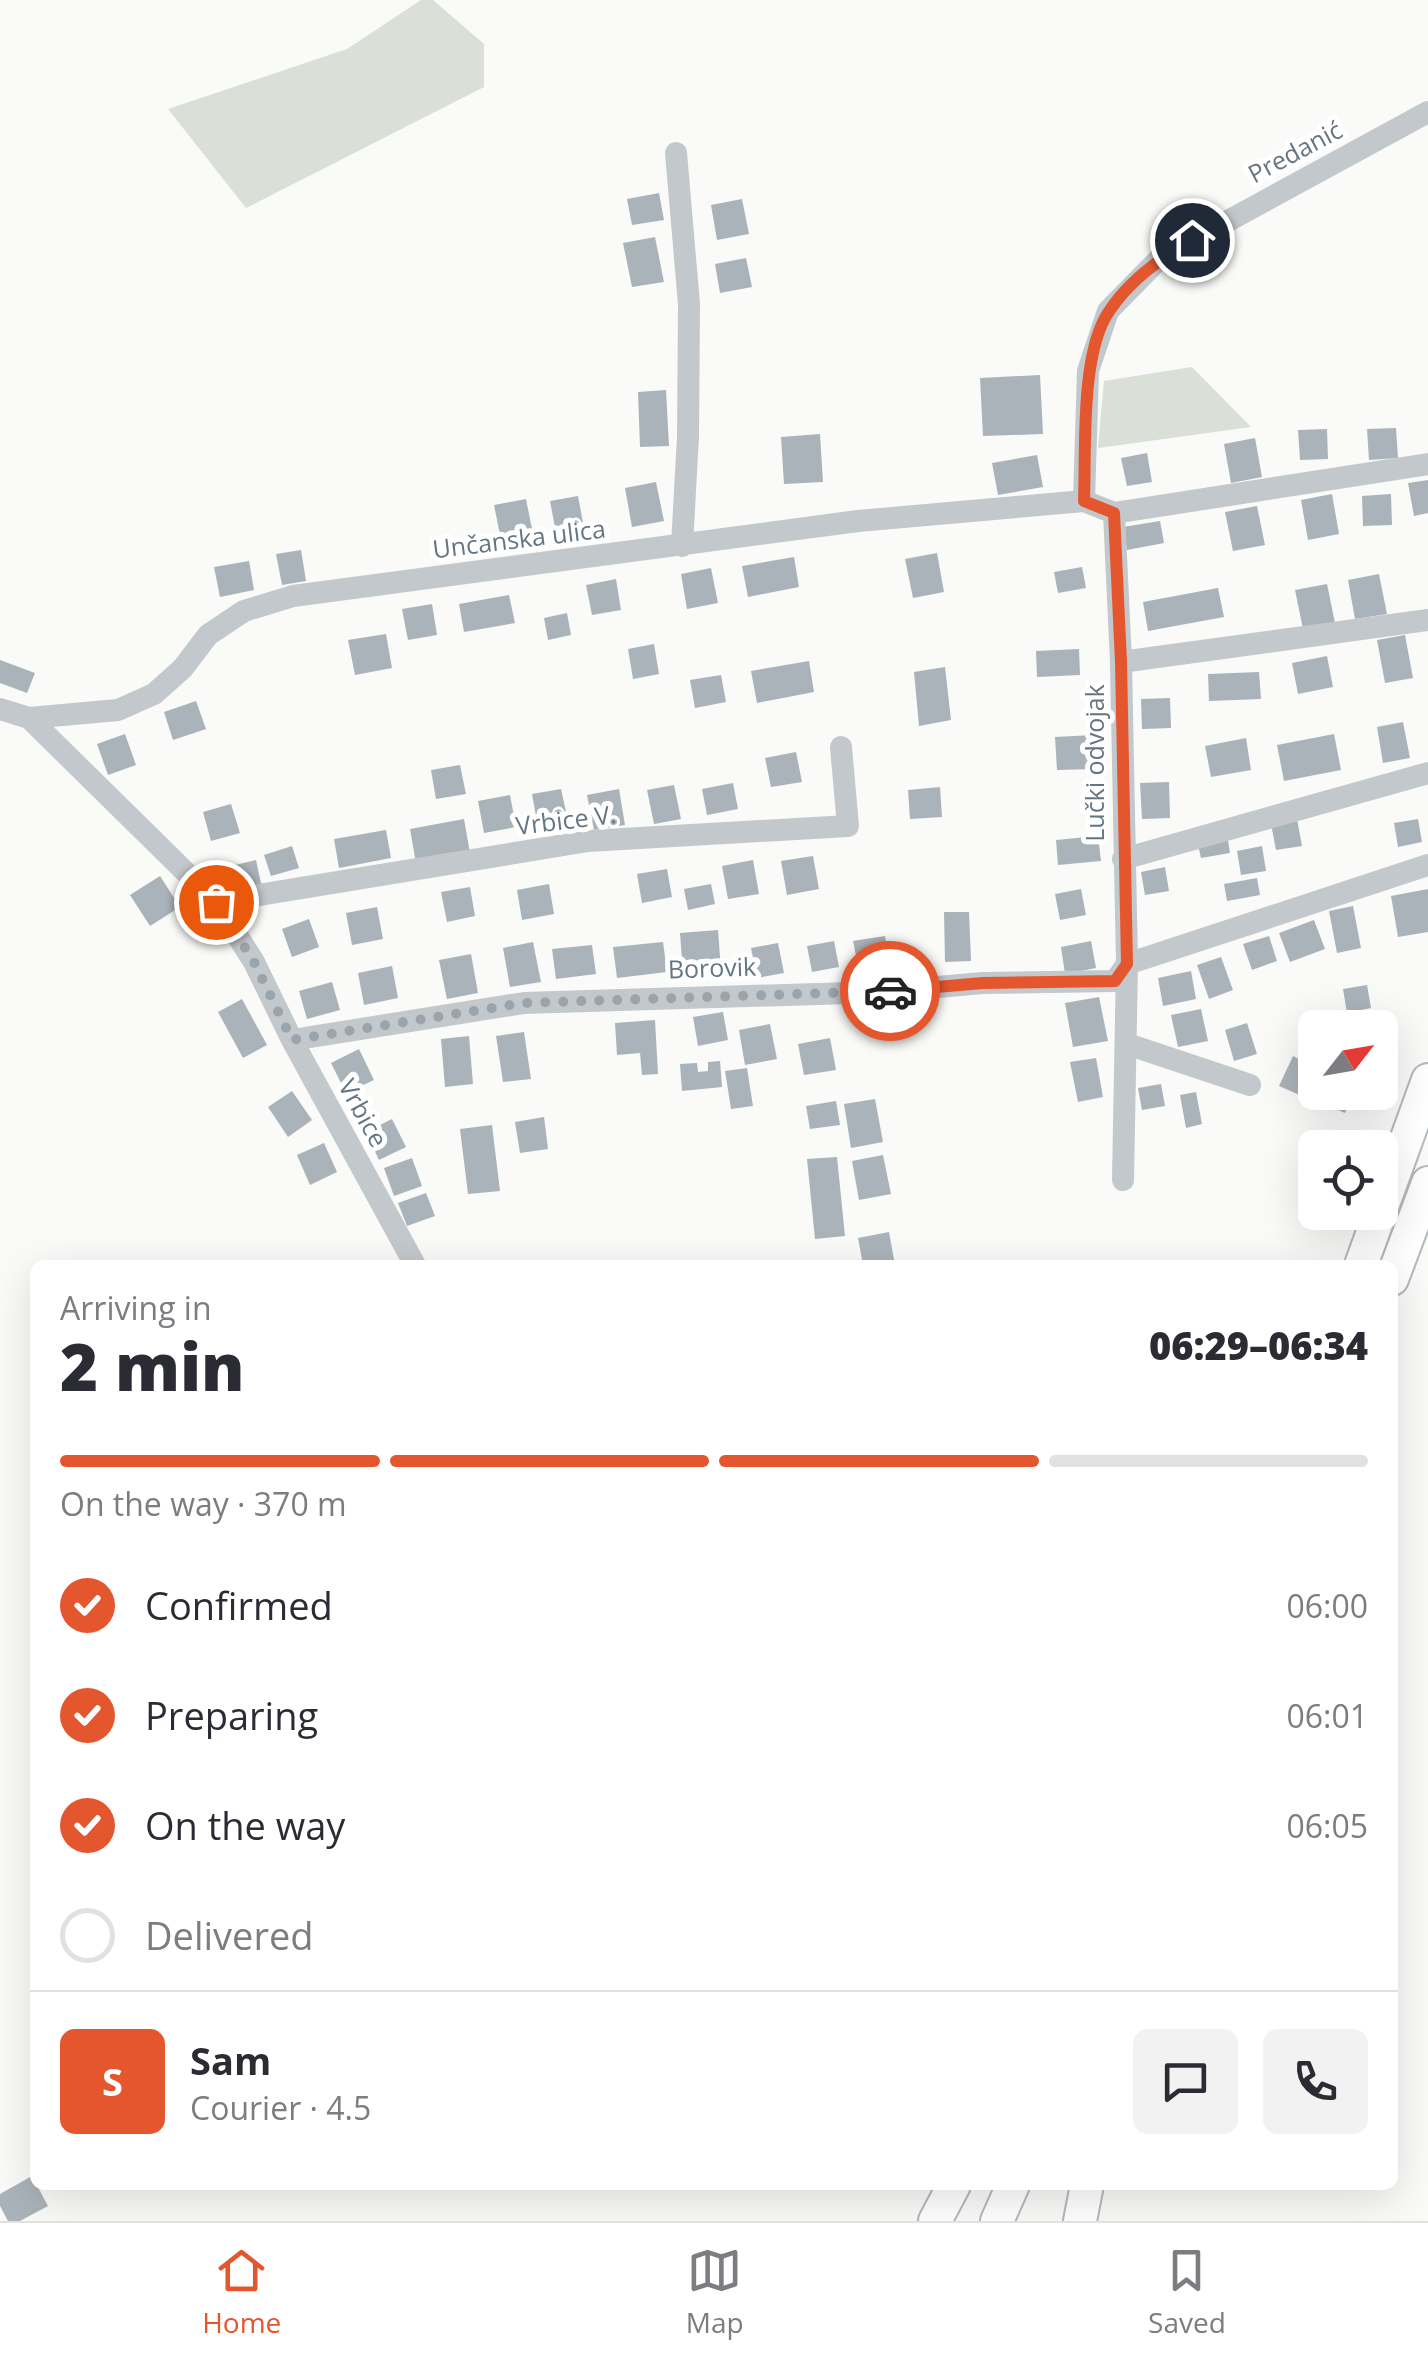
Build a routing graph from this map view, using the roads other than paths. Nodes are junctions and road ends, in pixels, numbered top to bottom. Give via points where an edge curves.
1 (1428, 112) edge
2 (676, 153) dead end
3 (1428, 464) edge
4 (1084, 501) junction
5 (1114, 513) junction
6 (682, 546) junction
7 (1428, 620) edge
8 (1121, 662) junction
9 (0, 709) edge
10 (29, 718) junction
11 (841, 748) dead end
12 (1428, 773) edge
13 (1123, 859) junction
14 (1428, 865) edge
15 (216, 902) junction
16 (1127, 964) junction
17 (292, 1040) junction
18 (1127, 1044) junction
19 (1428, 1080) edge
20 (1250, 1085) dead end
21 (1122, 1180) dead end
22 (1428, 1183) edge
23 (412, 1260) edge
24 (1363, 1260) edge
25 (1398, 1264) edge
26 (952, 2190) edge
27 (974, 2190) edge
28 (1011, 2190) edge
29 (1085, 2190) edge
30 (936, 2221) edge
31 (959, 2221) edge
32 (997, 2221) edge
33 (1080, 2221) edge

1 - 4 street, Predanić via 1160,258 1108,311 1088,371
2 - 6 street via 689,304
3 - 5 street
4 - 5 street
4 - 6 street, Unčanska ulica
5 - 8 street, Lučki odvojak
6 - 10 street, Unčanska ulica via 293,596 244,611 208,635 154,694 118,710
7 - 8 street
8 - 13 street, Lučki odvojak
9 - 10 street, Unčanska ulica
10 - 15 street, Vrbice
11 - 15 street, Vrbice V. via 848,826 588,842
12 - 13 street
13 - 16 street, Lučki odvojak
14 - 16 street
15 - 17 street, Vrbice
16 - 17 street, Borovik via 1115,981 524,1003
16 - 18 street, Lučki odvojak
17 - 23 street, Vrbice
18 - 20 street
18 - 21 street, Lučki odvojak
19 - 24 highway
22 - 25 highway
26 - 30 highway
27 - 31 highway
28 - 32 highway
29 - 33 highway

